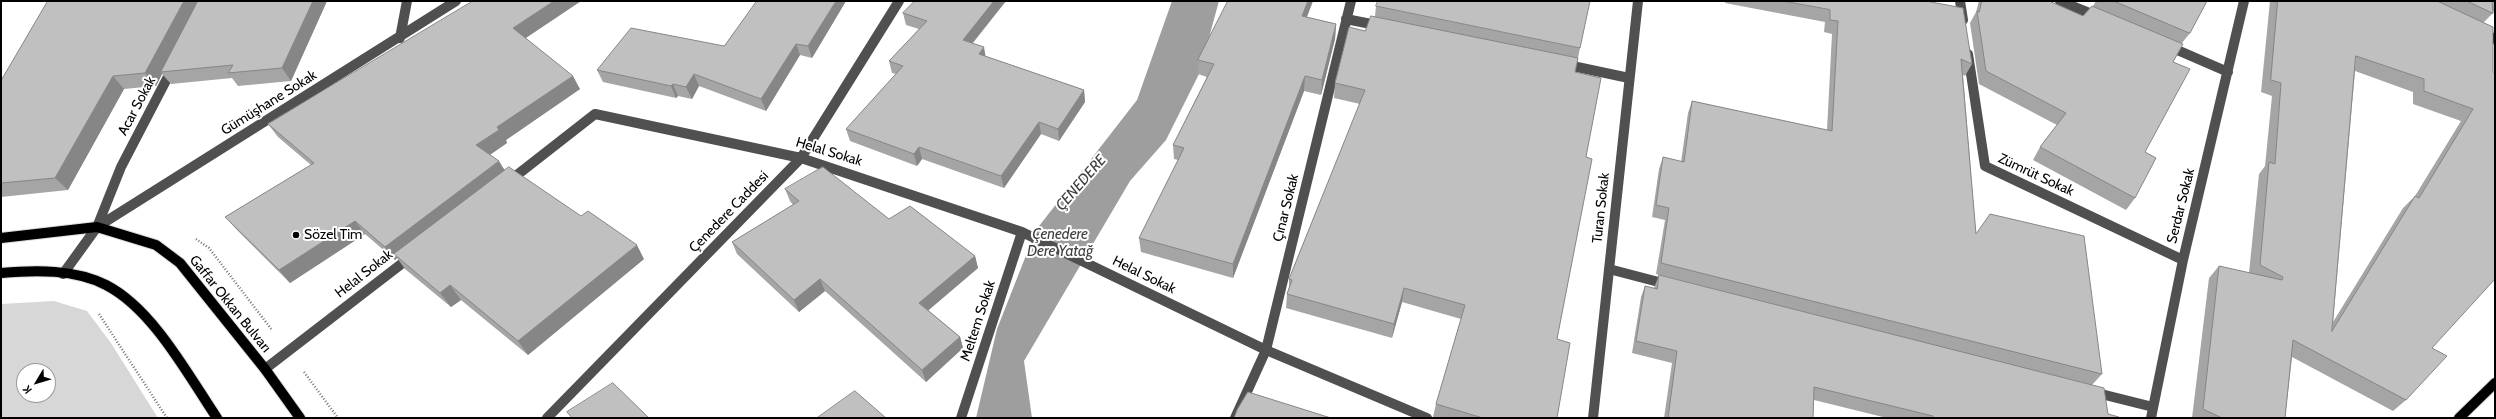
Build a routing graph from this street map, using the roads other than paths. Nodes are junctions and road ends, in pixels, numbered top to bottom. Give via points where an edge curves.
1 (407, 1) edge
2 (456, 1) edge
3 (899, 1) edge
4 (1351, 1) edge
5 (1638, 1) edge
6 (1960, 1) edge
7 (2060, 1) edge
8 (2244, 1) edge
9 (1346, 19) junction
10 (2111, 22) edge
11 (2468, 26) edge
12 (1392, 28) edge
13 (400, 38) junction
14 (2495, 39) edge
15 (2155, 41) edge
16 (180, 55) edge
17 (1553, 62) edge
18 (2228, 72) junction
19 (1630, 78) junction
20 (801, 158) junction
21 (501, 187) edge
22 (97, 227) junction
23 (1022, 232) junction
24 (1, 238) edge
25 (420, 250) edge
26 (2183, 260) junction
27 (1609, 269) junction
28 (1, 273) edge
29 (62, 274) junction
30 (1678, 287) edge
31 (1266, 350) junction
32 (265, 369) junction
33 (2495, 384) edge
34 (2084, 390) edge
35 (2153, 407) junction
36 (217, 418) edge
37 (300, 418) edge
38 (547, 418) edge
39 (961, 418) edge
40 (1235, 418) edge
41 (1427, 418) edge
42 (1594, 418) edge
43 (2150, 418) edge
44 (2459, 418) edge

1 - 13 street
2 - 13 street, Gümüşhane Sokak
3 - 20 street, Çenedere Caddesi
4 - 9 street, Çınar Sokak
5 - 19 street, Turan Sokak
6 - 26 street, Zümrüt Sokak via 1985,166
7 - 10 street
8 - 18 street, Serdar Sokak
9 - 12 street
9 - 31 street, Çınar Sokak
11 - 14 main road
13 - 22 street, Gümüşhane Sokak
15 - 18 street
16 - 22 street, Acar Sokak via 121,167
17 - 19 street
18 - 26 street, Serdar Sokak
19 - 27 street, Turan Sokak
20 - 21 street, Helal Sokak via 595,114
20 - 23 street, Helal Sokak
20 - 38 street, Çenedere Caddesi
22 - 24 main road, Gaffar Okkan Bulvarı
22 - 29 street
22 - 32 main road, Gaffar Okkan Bulvarı via 156,245 180,263
23 - 31 street, Helal Sokak
23 - 39 street, Meltem Sokak
25 - 32 street, Helal Sokak
26 - 35 street, Serdar Sokak
27 - 30 street
27 - 42 street, Turan Sokak
28 - 29 main road
29 - 36 main road via 81,276 116,290 146,318
31 - 40 street, Çınar Sokak
31 - 41 street, Helal Sokak
32 - 37 main road, Gaffar Okkan Bulvarı
33 - 44 main road
34 - 35 street
35 - 43 street, Serdar Sokak

